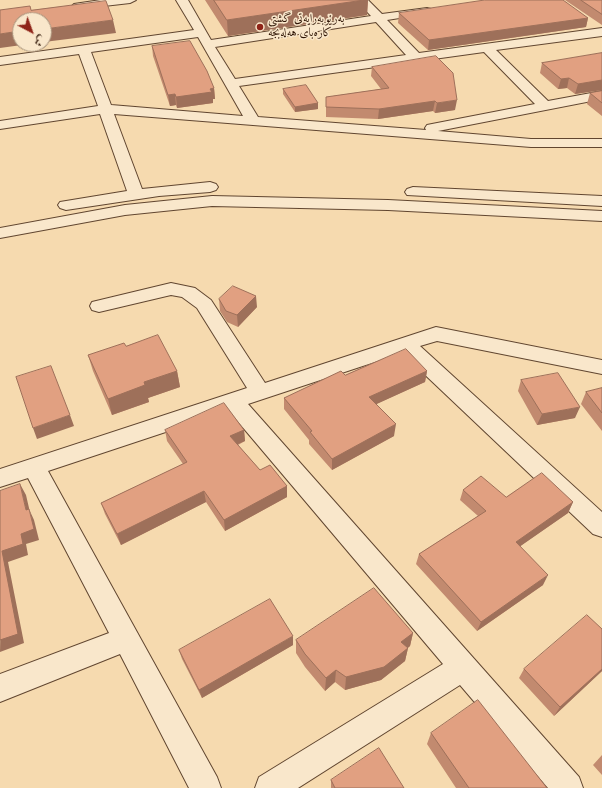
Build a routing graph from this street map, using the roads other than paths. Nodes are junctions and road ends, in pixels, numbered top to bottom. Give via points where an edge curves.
1 (130, 0) edge
2 (182, 0) edge
3 (362, 0) edge
4 (65, 7) edge
5 (440, 9) edge
6 (380, 18) junction
7 (590, 23) dead end
8 (602, 32) edge
9 (201, 33) junction
10 (208, 44) junction
11 (487, 48) junction
12 (84, 49) junction
13 (416, 58) junction
14 (0, 60) edge
15 (231, 83) junction
16 (602, 95) edge
17 (545, 106) junction
18 (106, 109) junction
19 (253, 121) junction
20 (0, 124) edge
21 (404, 133) junction
22 (602, 143) edge
23 (136, 194) junction
24 (602, 201) edge
25 (51, 208) dead end
26 (602, 216) edge
27 (4, 223) edge
28 (99, 306) dead end
29 (405, 344) junction
30 (602, 367) edge
31 (260, 392) junction
32 (234, 401) junction
33 (34, 467) junction
34 (0, 478) edge
35 (602, 527) edge
36 (126, 639) junction
37 (463, 667) junction
38 (0, 688) edge
39 (206, 788) edge
40 (270, 788) edge
41 (568, 788) edge

1 - 4 street
2 - 9 street
3 - 6 street
5 - 6 street
6 - 10 street
6 - 13 street
7 - 8 street
8 - 11 street
9 - 10 street
9 - 12 street
10 - 15 street
11 - 13 street
11 - 17 street
12 - 14 street
12 - 18 street
13 - 15 street
15 - 19 street
16 - 17 street
17 - 21 street
18 - 19 street
18 - 20 street
18 - 23 street
19 - 21 street
21 - 22 street via 531,142
23 - 24 street via 179,189 241,187
23 - 25 street
26 - 27 street via 388,205 212,201
28 - 31 street via 171,289 188,292 204,304
29 - 30 street via 436,334
29 - 31 street
29 - 35 street
31 - 32 street
32 - 33 street
32 - 37 street
33 - 34 street
33 - 36 street
36 - 38 street
36 - 39 street
37 - 40 street
37 - 41 street

